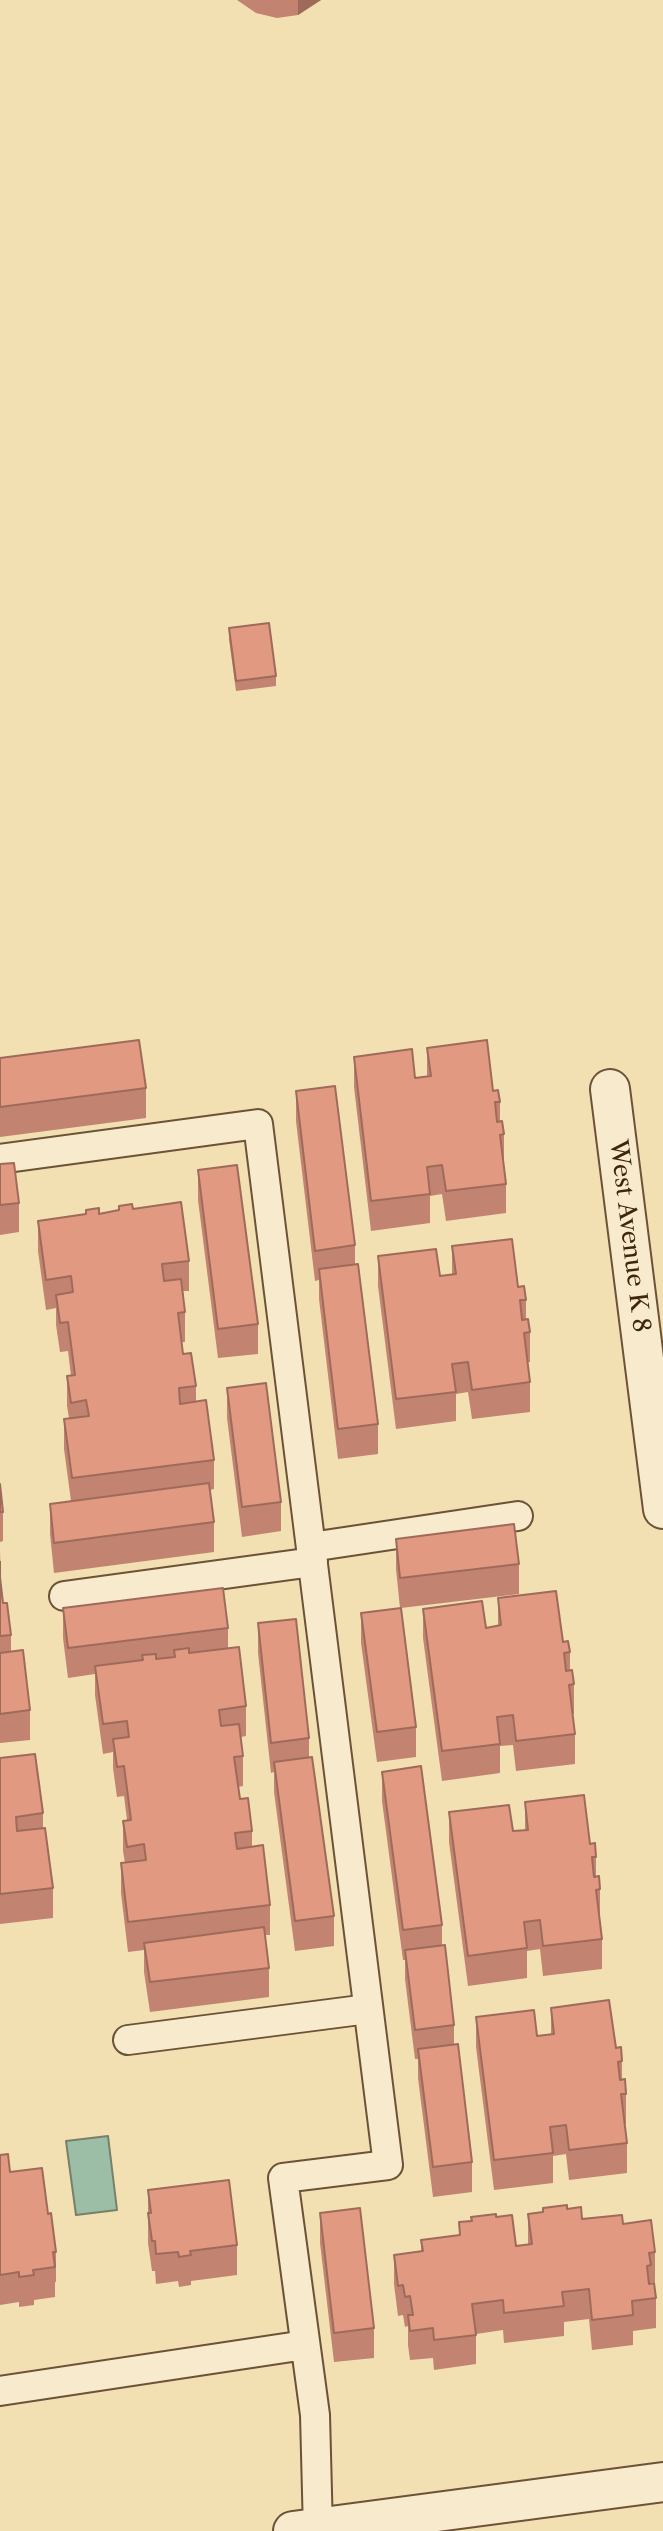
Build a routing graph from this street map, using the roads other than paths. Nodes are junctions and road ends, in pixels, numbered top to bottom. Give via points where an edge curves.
1 (610, 1088) dead end
2 (0, 1159) edge
3 (663, 1509) edge
4 (518, 1516) dead end
5 (312, 1555) junction
6 (64, 1596) dead end
7 (368, 2009) junction
8 (128, 2040) dead end
9 (305, 2345) junction
10 (0, 2391) edge
11 (663, 2482) edge
12 (310, 2530) edge

1 - 3 street, West Avenue K 8
2 - 5 lane via 258,1124
4 - 5 lane
5 - 6 lane
5 - 7 lane
7 - 8 lane
7 - 9 lane via 388,2165 283,2178
9 - 10 lane
9 - 12 lane via 315,2415
11 - 12 street

